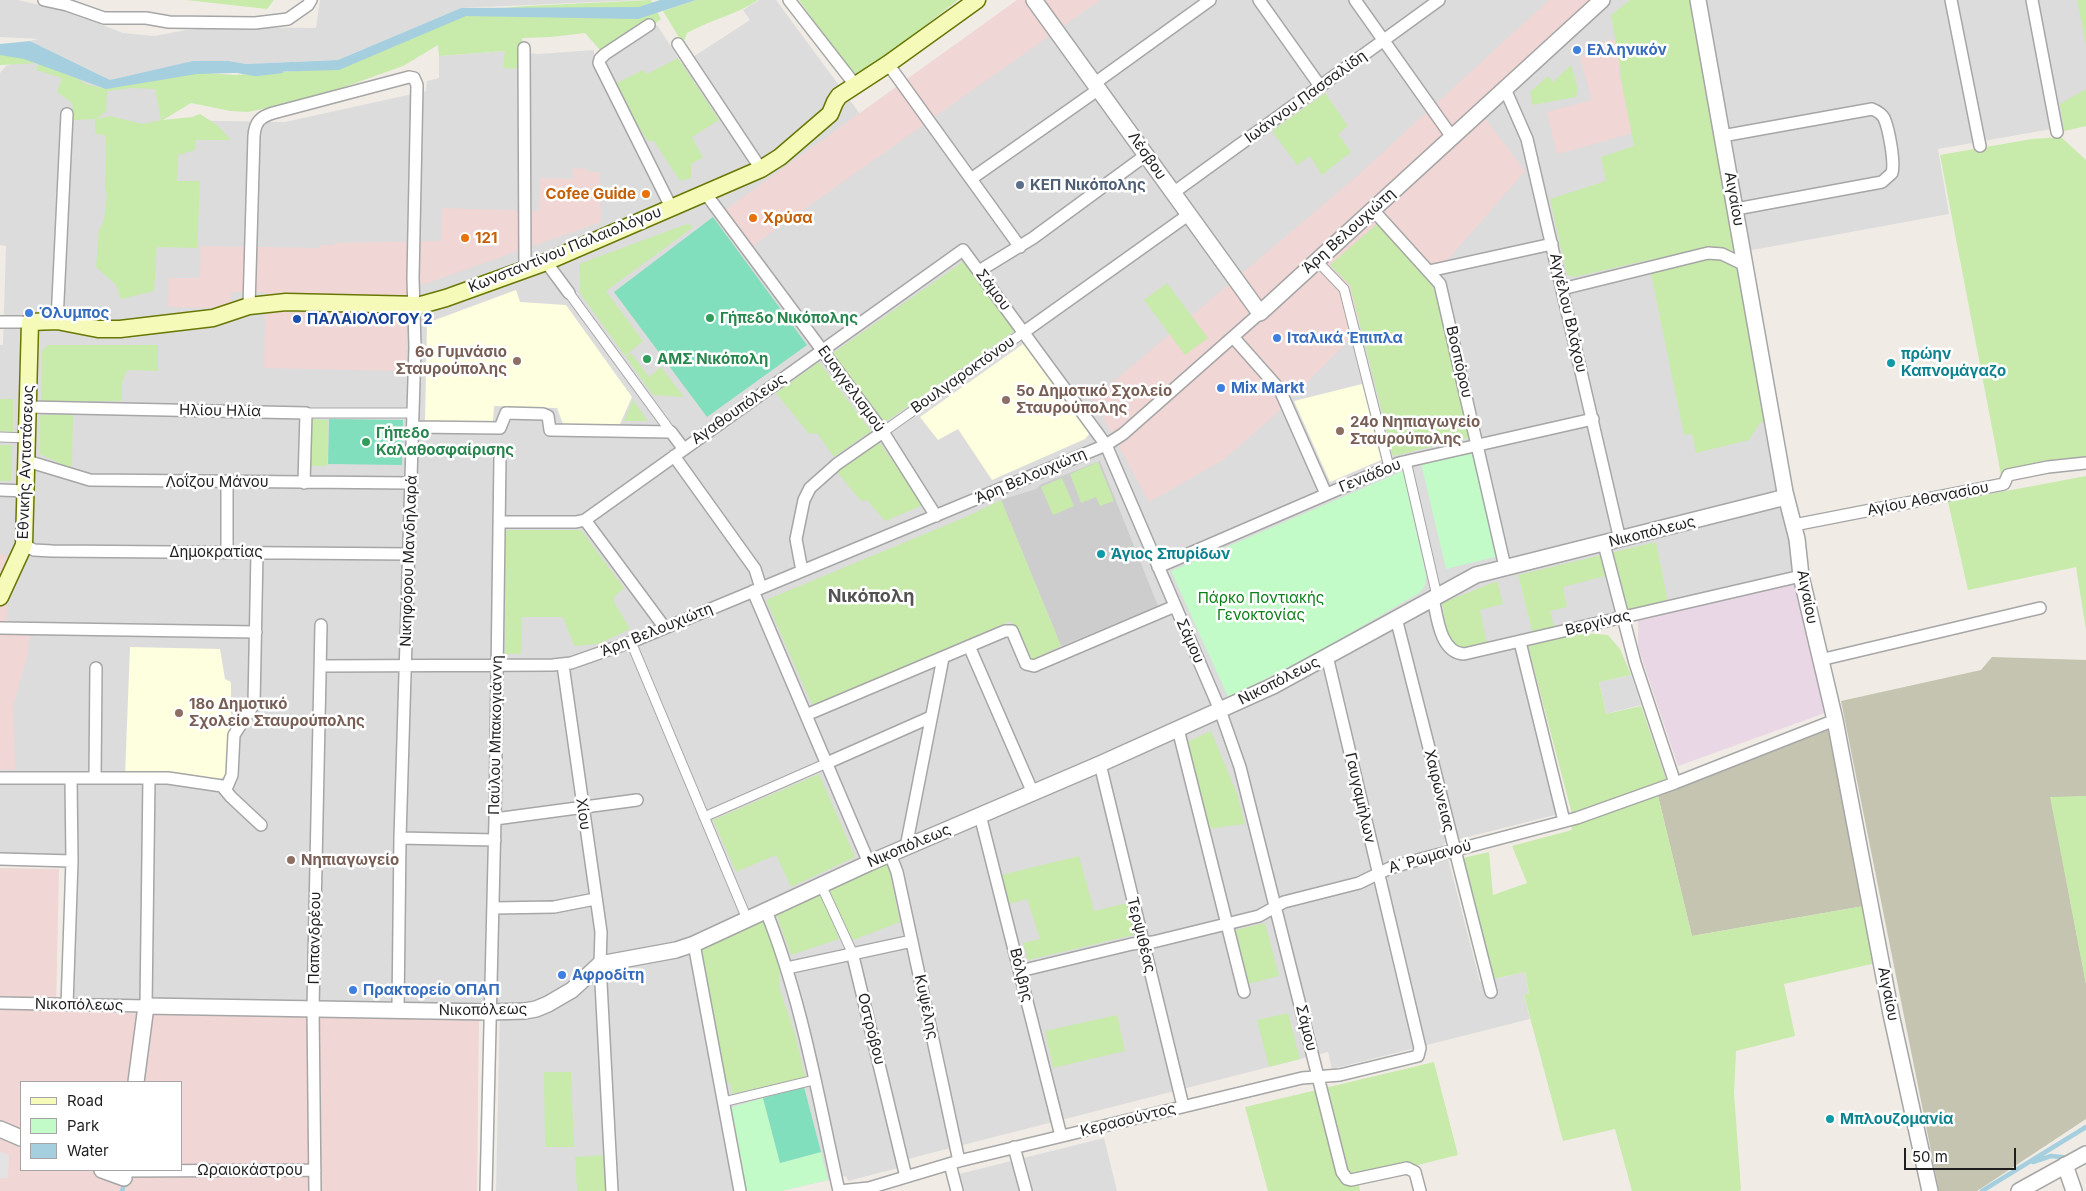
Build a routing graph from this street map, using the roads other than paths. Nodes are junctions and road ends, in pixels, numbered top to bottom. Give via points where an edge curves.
1 (44, 0) edge
2 (311, 0) edge
3 (789, 0) edge
4 (977, 0) edge
5 (1034, 0) edge
6 (1210, 0) edge
7 (1259, 0) edge
8 (1354, 0) edge
9 (1439, 0) edge
10 (1602, 0) edge
11 (1698, 0) edge
12 (1951, 0) edge
13 (2032, 0) edge
14 (649, 25) dead end
15 (1383, 40) junction
16 (678, 44) dead end
17 (524, 48) dead end
18 (888, 64) junction
19 (856, 86) junction
20 (1097, 86) junction
21 (1320, 86) junction
22 (1505, 89) junction
23 (67, 114) dead end
24 (2056, 132) dead end
25 (1722, 136) junction
26 (1452, 137) junction
27 (1980, 146) dead end
28 (1146, 155) junction
29 (761, 169) junction
30 (972, 179) junction
31 (1173, 193) junction
32 (706, 194) junction
33 (671, 207) junction
34 (1736, 209) junction
35 (1373, 210) junction
36 (1188, 214) junction
37 (1552, 244) junction
38 (1020, 246) junction
39 (964, 250) joint
40 (1317, 261) junction
41 (546, 262) junction
42 (1745, 264) junction
43 (524, 270) junction
44 (979, 271) junction
45 (1429, 271) junction
46 (1562, 289) junction
47 (568, 293) joint
48 (249, 306) junction
49 (414, 306) junction
50 (1260, 313) junction
51 (57, 321) junction
52 (0, 322) edge
53 (30, 322) junction
54 (1024, 332) junction
55 (1233, 337) junction
56 (823, 350) junction
57 (28, 407) junction
58 (306, 413) junction
59 (413, 413) junction
60 (1593, 419) junction
61 (413, 427) junction
62 (671, 432) junction
63 (882, 432) junction
64 (0, 437) edge
65 (27, 438) junction
66 (1106, 445) junction
67 (1478, 445) junction
68 (678, 452) junction
69 (500, 458) dead end
70 (27, 460) junction
71 (1406, 461) junction
72 (2086, 463) edge
73 (1389, 467) junction
74 (304, 482) junction
75 (227, 483) junction
76 (411, 483) junction
77 (0, 490) edge
78 (26, 491) junction
79 (1326, 494) junction
80 (1786, 497) junction
81 (936, 516) junction
82 (585, 520) junction
83 (500, 522) junction
84 (1794, 525) junction
85 (1620, 540) junction
86 (1604, 544) junction
87 (24, 545) junction
88 (227, 553) junction
89 (257, 553) junction
90 (409, 554) junction
91 (1158, 567) junction
92 (1506, 567) junction
93 (802, 571) junction
94 (1801, 576) junction
95 (757, 590) junction
96 (0, 597) edge
97 (1435, 597) junction
98 (1175, 606) junction
99 (2040, 608) dead end
100 (1623, 617) junction
101 (1396, 618) junction
102 (321, 625) dead end
103 (0, 628) edge
104 (664, 628) junction
105 (256, 632) junction
106 (631, 642) junction
107 (1520, 642) junction
108 (969, 646) junction
109 (1328, 656) junction
110 (943, 658) junction
111 (1820, 660) junction
112 (563, 664) junction
113 (321, 666) junction
114 (406, 666) junction
115 (497, 666) junction
116 (96, 668) dead end
117 (1220, 710) junction
118 (806, 715) junction
119 (932, 717) junction
120 (1835, 720) junction
121 (1178, 730) junction
122 (826, 764) junction
123 (1100, 764) junction
124 (0, 778) edge
125 (71, 778) junction
126 (95, 778) junction
127 (149, 778) junction
128 (1675, 783) junction
129 (226, 789) junction
130 (1032, 793) junction
131 (637, 800) dead end
132 (582, 808) junction
133 (980, 815) junction
134 (704, 817) junction
135 (495, 819) junction
136 (1564, 821) junction
137 (261, 825) dead end
138 (400, 838) junction
139 (495, 840) junction
140 (906, 847) junction
141 (1454, 850) junction
142 (890, 854) junction
143 (0, 859) edge
144 (72, 861) junction
145 (869, 863) junction
146 (1377, 874) junction
147 (821, 885) junction
148 (595, 899) junction
149 (1276, 907) junction
150 (493, 908) junction
151 (766, 911) junction
152 (747, 920) junction
153 (1226, 924) junction
154 (912, 940) junction
155 (1143, 943) junction
156 (694, 944) junction
157 (852, 952) junction
158 (600, 964) junction
159 (787, 968) junction
160 (1020, 971) junction
161 (1244, 992) dead end
162 (1491, 992) dead end
163 (0, 1004) edge
164 (67, 1005) junction
165 (146, 1006) junction
166 (313, 1008) junction
167 (398, 1010) junction
168 (490, 1012) junction
169 (1418, 1056) joint
170 (1318, 1076) junction
171 (814, 1080) junction
172 (136, 1081) edge
173 (723, 1102) junction
174 (1183, 1106) junction
175 (0, 1129) edge
176 (1061, 1136) junction
177 (20, 1138) edge
178 (1014, 1148) junction
179 (2086, 1154) edge
180 (955, 1162) junction
181 (2065, 1165) junction
182 (315, 1170) junction
183 (105, 1171) edge
184 (906, 1177) junction
185 (123, 1178) edge
186 (315, 1191) edge
187 (486, 1191) edge
188 (612, 1191) edge
189 (740, 1191) edge
190 (839, 1191) edge
191 (958, 1191) edge
192 (1026, 1191) edge
193 (1420, 1191) edge
194 (1930, 1191) edge
195 (2019, 1191) edge
196 (2074, 1191) edge

1 - 2 street via 104,18 255,23 288,19
3 - 19 street
4 - 18 main road, Κωνσταντίνου Παλαιολόγου
5 - 20 street, Λέσβου
6 - 20 street
7 - 21 street
8 - 15 street
9 - 15 street, Ιωάννου Πασσαλίδη
10 - 22 street, Άρη Βελουχιώτη
11 - 25 street, Αιγαίου
12 - 27 street
13 - 24 street
14 - 33 street via 601,57 599,64
15 - 21 street, Ιωάννου Πασσαλίδη
15 - 26 street
16 - 29 street
17 - 43 street
18 - 19 main road, Κωνσταντίνου Παλαιολόγου
18 - 30 street
19 - 29 main road, Κωνσταντίνου Παλαιολόγου via 835,102 830,114
20 - 28 street, Λέσβου
20 - 30 street
21 - 31 street, Ιωάννου Πασσαλίδη
22 - 26 street, Άρη Βελουχιώτη
22 - 37 street, Αγγέλου Βλάχου via 1527,139
23 - 51 street
25 - 34 street, Αιγαίου
25 - 34 street via 1872,109 1883,117 1893,164 1892,173 1882,182
26 - 35 street, Άρη Βελουχιώτη
28 - 31 street, Λέσβου
28 - 38 street
29 - 32 main road, Κωνσταντίνου Παλαιολόγου
30 - 38 street
31 - 36 street, Λέσβου
32 - 33 main road, Κωνσταντίνου Παλαιολόγου
32 - 56 street, Ευαγγελισμού
33 - 41 main road, Κωνσταντίνου Παλαιολόγου
34 - 42 street, Αιγαίου
35 - 40 street, Άρη Βελουχιώτη
35 - 45 street, Βοσπόρου
36 - 50 street, Λέσβου
36 - 54 street, Βουλγαροκτόνου
37 - 45 street
37 - 46 street, Αγγέλου Βλάχου
38 - 44 street
39 - 44 street, Σάμου
39 - 56 street, Αγαθουπόλεως
40 - 50 street, Άρη Βελουχιώτη
40 - 73 street via 1344,289
41 - 43 main road, Κωνσταντίνου Παλαιολόγου
41 - 47 street
42 - 46 street via 1722,254 1708,253
42 - 80 street, Αιγαίου
43 - 49 main road, Κωνσταντίνου Παλαιολόγου
44 - 54 street, Σάμου
45 - 67 street, Βοσπόρου via 1442,291
46 - 60 street, Αγγέλου Βλάχου
47 - 62 street
48 - 49 main road, Κωνσταντίνου Παλαιολόγου via 286,302
48 - 49 street, Νικηφόρου Μανδηλαρά via 254,130 257,122 266,115 412,77 417,85
48 - 51 main road, Κωνσταντίνου Παλαιολόγου via 213,318 132,328 98,329
49 - 59 street, Νικηφόρου Μανδηλαρά
50 - 55 street, Άρη Βελουχιώτη
51 - 53 main road, Κωνσταντίνου Παλαιολόγου
52 - 53 street, Κωνσταντίνου Παλαιολόγου
53 - 57 main road, Εθνικής Αντιστάσεως
54 - 63 street, Βουλγαροκτόνου
54 - 66 street, Σάμου
55 - 66 street, Άρη Βελουχιώτη via 1123,434
55 - 79 street via 1280,390
56 - 63 street, Ευαγγελισμού
56 - 68 street, Αγαθουπόλεως
57 - 58 street, Ηλίου Ηλία
57 - 65 main road, Εθνικής Αντιστάσεως
58 - 59 street, Ηλίου Ηλία
58 - 74 street
59 - 61 street, Νικηφόρου Μανδηλαρά
60 - 67 street, Γενιάδου
60 - 85 street, Αγγέλου Βλάχου
61 - 62 street via 500,428 506,413 545,414 550,430
61 - 76 street, Νικηφόρου Μανδηλαρά
62 - 68 street
63 - 81 street, Ευαγγελισμού
63 - 93 street, Βουλγαροκτόνου via 810,488 804,500 796,539
64 - 65 street
65 - 70 main road, Εθνικής Αντιστάσεως
66 - 81 street, Άρη Βελουχιώτη
66 - 91 street, Σάμου
67 - 71 street, Γενιάδου
67 - 92 street, Βοσπόρου
68 - 82 street, Αγαθουπόλεως
68 - 95 street via 755,569
69 - 83 street, Παύλου Μπακογιάννη
70 - 75 street, Λοΐζου Μάνου via 90,480
70 - 78 main road, Εθνικής Αντιστάσεως
71 - 73 street, Γενιάδου
71 - 97 street
72 - 84 street, Αγίου Αθανασίου via 2008,475 2004,484
73 - 79 street, Γενιάδου
74 - 75 street, Λοΐζου Μάνου
74 - 76 street, Λοΐζου Μάνου
75 - 88 street
76 - 90 street, Νικηφόρου Μανδηλαρά
77 - 78 street
78 - 87 main road, Εθνικής Αντιστάσεως
79 - 91 street, Γενιάδου
80 - 84 street, Αιγαίου
80 - 85 street, Νικοπόλεως
81 - 93 street, Άρη Βελουχιώτη
82 - 83 street
82 - 104 street
83 - 115 street, Παύλου Μπακογιάννη
84 - 94 street, Αιγαίου
85 - 86 street, Νικοπόλεως
86 - 92 street, Νικοπόλεως
86 - 100 street
87 - 88 street, Δημοκρατίας via 39,551
87 - 96 main road, Εθνικής Αντιστάσεως
88 - 89 street, Δημοκρατίας
89 - 90 street, Δημοκρατίας
89 - 105 street
90 - 114 street, Νικηφόρου Μανδηλαρά
91 - 98 street, Σάμου
92 - 97 street, Νικοπόλεως via 1469,578
93 - 95 street, Άρη Βελουχιώτη
94 - 100 street, Βεργίνας
94 - 111 street, Αιγαίου
95 - 104 street, Άρη Βελουχιώτη
95 - 118 street
97 - 101 street, Νικοπόλεως
97 - 107 street, Βεργίνας via 1445,642 1454,652 1464,654
98 - 108 street via 1034,666 1026,664 1010,630
98 - 117 street, Σάμου
99 - 111 street
100 - 107 street, Βεργίνας
100 - 128 street
101 - 109 street, Νικοπόλεως
101 - 141 street, Χαιρώνειας
102 - 113 street, Παπανδρέου
103 - 105 street
104 - 106 street, Άρη Βελουχιώτη
105 - 129 street via 254,704 235,733 232,776
106 - 112 street, Άρη Βελουχιώτη
106 - 134 street
107 - 136 street
108 - 110 street
108 - 130 street
109 - 117 street, Νικοπόλεως
109 - 146 street, Γαυγαμήλων
110 - 118 street
110 - 119 street
111 - 120 street, Αιγαίου
112 - 115 street, Άρη Βελουχιώτη
112 - 132 street, Χίου
113 - 114 street, Άρη Βελουχιώτη
113 - 166 street, Παπανδρέου
114 - 115 street, Άρη Βελουχιώτη
114 - 138 street, Νικηφόρου Μανδηλαρά
115 - 135 street, Παύλου Μπακογιάννη
116 - 126 street
117 - 121 street, Νικοπόλεως
117 - 149 street, Σάμου via 1240,767
118 - 122 street
119 - 122 street
119 - 140 street
120 - 128 street, Α΄ Ρωμανού
120 - 194 street, Αιγαίου via 1891,1014
121 - 123 street, Νικοπόλεως
121 - 153 street
122 - 134 street
122 - 145 street
123 - 130 street, Νικοπόλεως
123 - 155 street, Τερψιθέας
124 - 125 street
125 - 126 street
125 - 144 street
126 - 127 street
127 - 129 street via 168,778
127 - 165 street
128 - 136 street, Α΄ Ρωμανού
129 - 137 street via 230,797
130 - 133 street, Νικοπόλεως
131 - 132 street
132 - 135 street
132 - 148 street, Χίου
133 - 140 street, Νικοπόλεως
133 - 160 street, Βόλβης
134 - 152 street
135 - 139 street, Παύλου Μπακογιάννη
136 - 141 street, Α΄ Ρωμανού
138 - 139 street
138 - 167 street, Νικηφόρου Μανδηλαρά
139 - 150 street, Παύλου Μπακογιάννη
140 - 142 street, Νικοπόλεως
141 - 146 street, Α΄ Ρωμανού
141 - 162 street, Χαιρώνειας
142 - 145 street, Νικοπόλεως
142 - 154 street, Κυψέλης
143 - 144 street
144 - 164 street
145 - 147 street, Νικοπόλεως
146 - 149 street, Α΄ Ρωμανού via 1359,883 1284,902
146 - 169 street, Γαυγαμήλων via 1420,1048
147 - 151 street, Νικοπόλεως
147 - 157 street, Οστρόβου
148 - 150 street via 554,907
148 - 158 street, Χίου
149 - 153 street, Α΄ Ρωμανού via 1264,914
149 - 170 street, Σάμου
150 - 168 street, Παύλου Μπακογιάννη
151 - 152 street, Νικοπόλεως
151 - 159 street
152 - 156 street, Νικοπόλεως
153 - 155 street, Α΄ Ρωμανού
153 - 161 street
154 - 157 street
154 - 180 street, Κυψέλης
155 - 160 street, Α΄ Ρωμανού
155 - 174 street, Τερψιθέας
156 - 158 street, Νικοπόλεως
156 - 173 street
157 - 159 street
157 - 184 street, Οστρόβου
158 - 168 street, Νικοπόλεως via 572,990 548,1004 525,1011
158 - 188 street, Χίου
159 - 171 street
160 - 176 street, Βόλβης
163 - 164 street, Νικοπόλεως
164 - 165 street, Νικοπόλεως
165 - 166 street, Νικοπόλεως
165 - 172 street
166 - 167 street, Νικοπόλεως
166 - 182 street, Παπανδρέου
167 - 168 street, Νικοπόλεως
168 - 187 street, Παύλου Μπακογιάννη
169 - 170 street, Κερασούντος via 1340,1075
170 - 174 street, Κερασούντος
170 - 193 street, Σάμου via 1344,1176 1356,1180 1407,1168 1415,1172
171 - 173 street
171 - 190 street
173 - 189 street
174 - 176 street, Κερασούντος
175 - 177 street
176 - 178 street, Κερασούντος
178 - 180 street, Κερασούντος
178 - 192 street
179 - 181 street
180 - 184 street, Κερασούντος
180 - 191 street, Κυψέλης
181 - 195 street
181 - 196 street
182 - 185 street, Ωραιοκάστρου
182 - 186 street, Παπανδρέου
183 - 185 street, Ωραιοκάστρου
184 - 190 street, Κερασούντος via 861,1190

